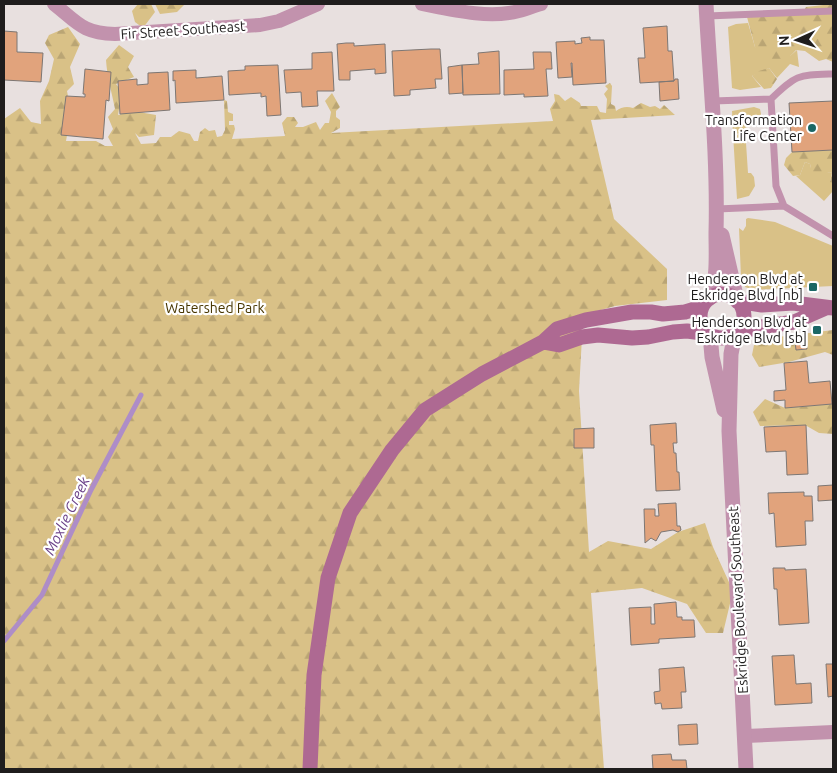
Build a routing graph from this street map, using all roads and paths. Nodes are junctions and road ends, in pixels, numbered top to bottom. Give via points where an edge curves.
1 (54, 4) edge
2 (318, 4) edge
3 (422, 4) edge
4 (541, 4) edge
5 (706, 10) edge
6 (833, 11) edge
7 (833, 74) edge
8 (771, 98) junction
9 (713, 101) junction
10 (784, 206) junction
11 (717, 209) junction
12 (833, 236) edge
13 (708, 299) junction
14 (737, 300) junction
15 (831, 308) edge
16 (735, 333) junction
17 (710, 334) junction
18 (543, 342) junction
19 (729, 431) junction
20 (833, 732) edge
21 (744, 736) junction
22 (310, 769) edge
23 (746, 769) edge

1 - 2 street, Fir Street Southeast via 83,28 115,34 260,25 279,21
3 - 4 street via 498,14 518,12
5 - 6 lane
5 - 9 street
7 - 8 lane via 803,75 790,80
8 - 9 lane
8 - 10 lane via 776,186
9 - 11 street
10 - 11 lane
10 - 12 lane
11 - 13 street via 716,276
11 - 14 street
13 - 14 main road via 726,294
13 - 17 main road via 700,318
13 - 18 main road via 686,312 632,312 586,320 557,329
14 - 15 main road via 762,305
14 - 16 main road via 744,314 743,322
15 - 16 main road via 794,322
16 - 17 main road via 723,338
16 - 19 street, Eskridge Boulevard Southeast via 731,354
17 - 18 main road via 680,332 632,338 598,335 559,345
17 - 19 street, Eskridge Boulevard Southeast
18 - 22 main road via 482,374 425,410 392,450 350,514 328,578 314,675
19 - 21 street, Eskridge Boulevard Southeast
20 - 21 street
21 - 23 street, Eskridge Boulevard Southeast

